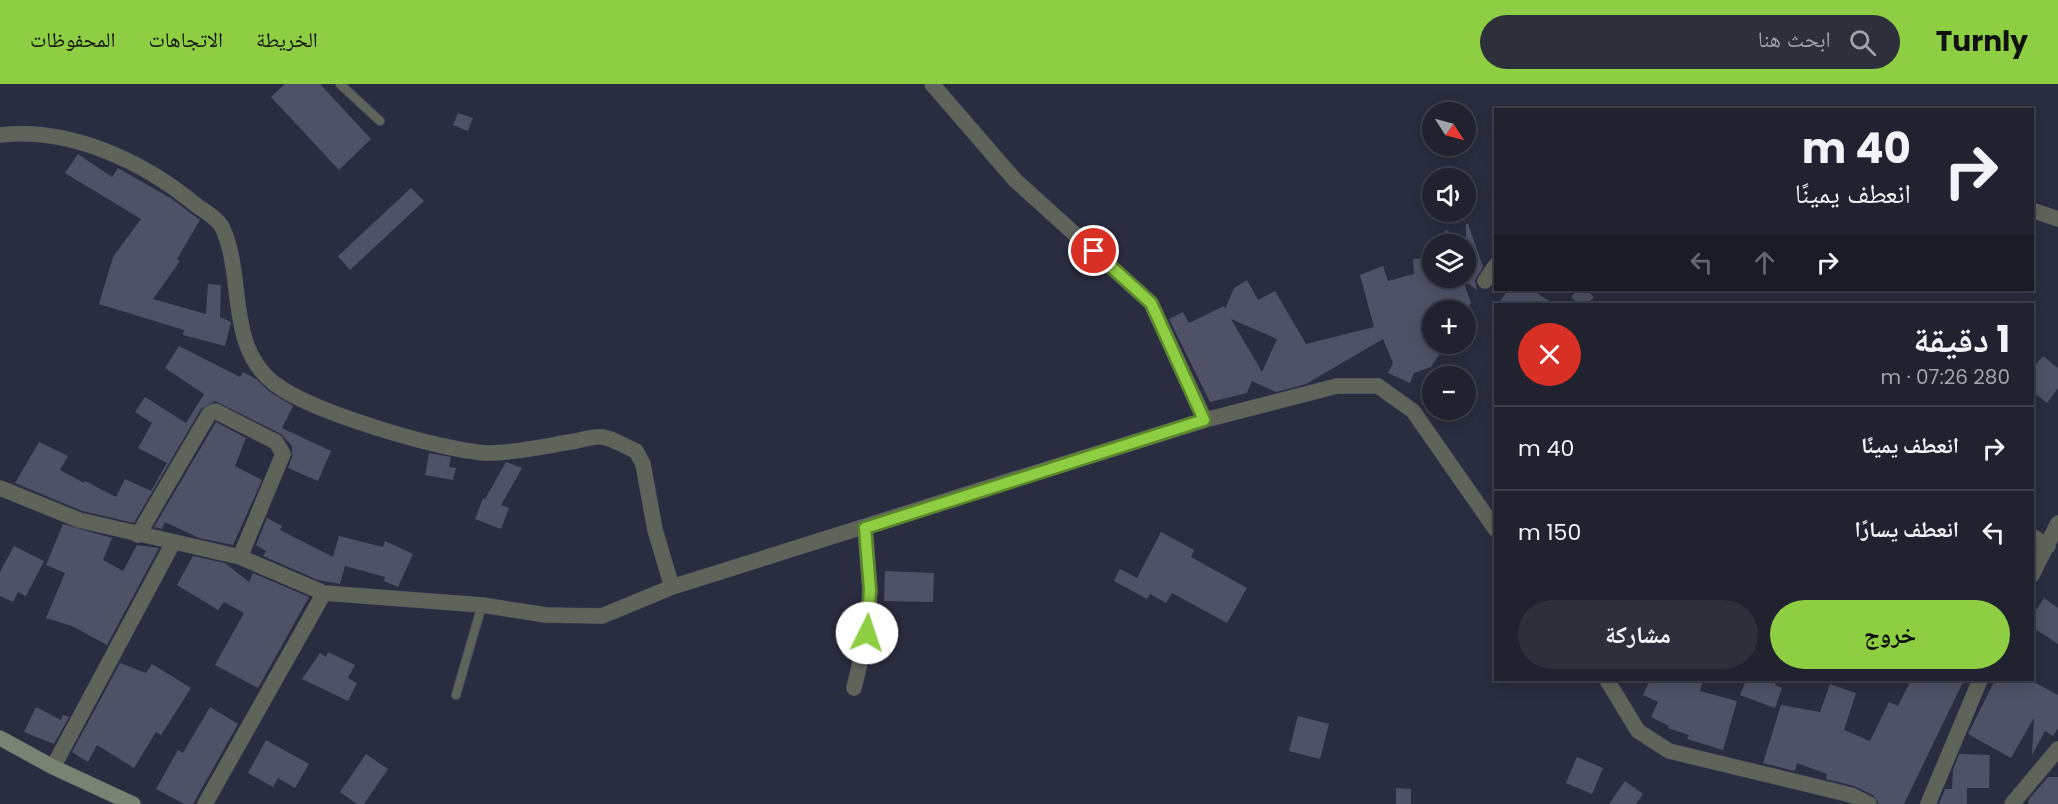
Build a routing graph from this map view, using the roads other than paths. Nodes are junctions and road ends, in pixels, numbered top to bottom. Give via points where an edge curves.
1 (340, 84) edge
2 (932, 84) edge
3 (380, 121) dead end
4 (0, 135) edge
5 (2034, 211) edge
6 (2058, 219) edge
7 (1494, 268) edge
8 (1485, 280) dead end
9 (1204, 420) junction
10 (0, 488) edge
11 (2058, 523) edge
12 (1494, 527) edge
13 (865, 528) junction
14 (138, 535) junction
15 (2034, 537) edge
16 (173, 543) junction
17 (2048, 546) junction
18 (240, 557) junction
19 (2034, 571) edge
20 (672, 587) junction
21 (324, 593) junction
22 (482, 605) junction
23 (1608, 681) edge
24 (1980, 681) edge
25 (855, 688) dead end
26 (456, 695) dead end
27 (0, 738) edge
28 (2058, 749) edge
29 (53, 767) junction
30 (133, 804) edge
31 (205, 804) edge
32 (1869, 804) edge
33 (1928, 804) edge
34 (2012, 804) edge

1 - 3 lane
2 - 9 street via 1016,180 1151,303
4 - 20 street via 26,132 76,141 118,156 186,196 222,225 231,251 243,334 255,365 275,385 306,401 407,436 487,453 602,437 636,451 643,464 655,530
5 - 6 street
7 - 8 street
9 - 12 street via 1337,386 1377,386 1413,411
9 - 13 street
10 - 14 street via 79,520
11 - 17 street
13 - 20 street
13 - 25 street via 870,590 867,633
14 - 16 street
14 - 18 street via 209,414 215,411 276,442 283,454
15 - 17 street
16 - 18 street
16 - 29 street
17 - 19 street
18 - 21 street
20 - 22 street via 602,616 546,615
21 - 22 street
21 - 31 street
22 - 26 lane
23 - 32 street via 1638,731 1670,751 1851,795
24 - 33 street
27 - 29 street
28 - 34 street
29 - 30 street

